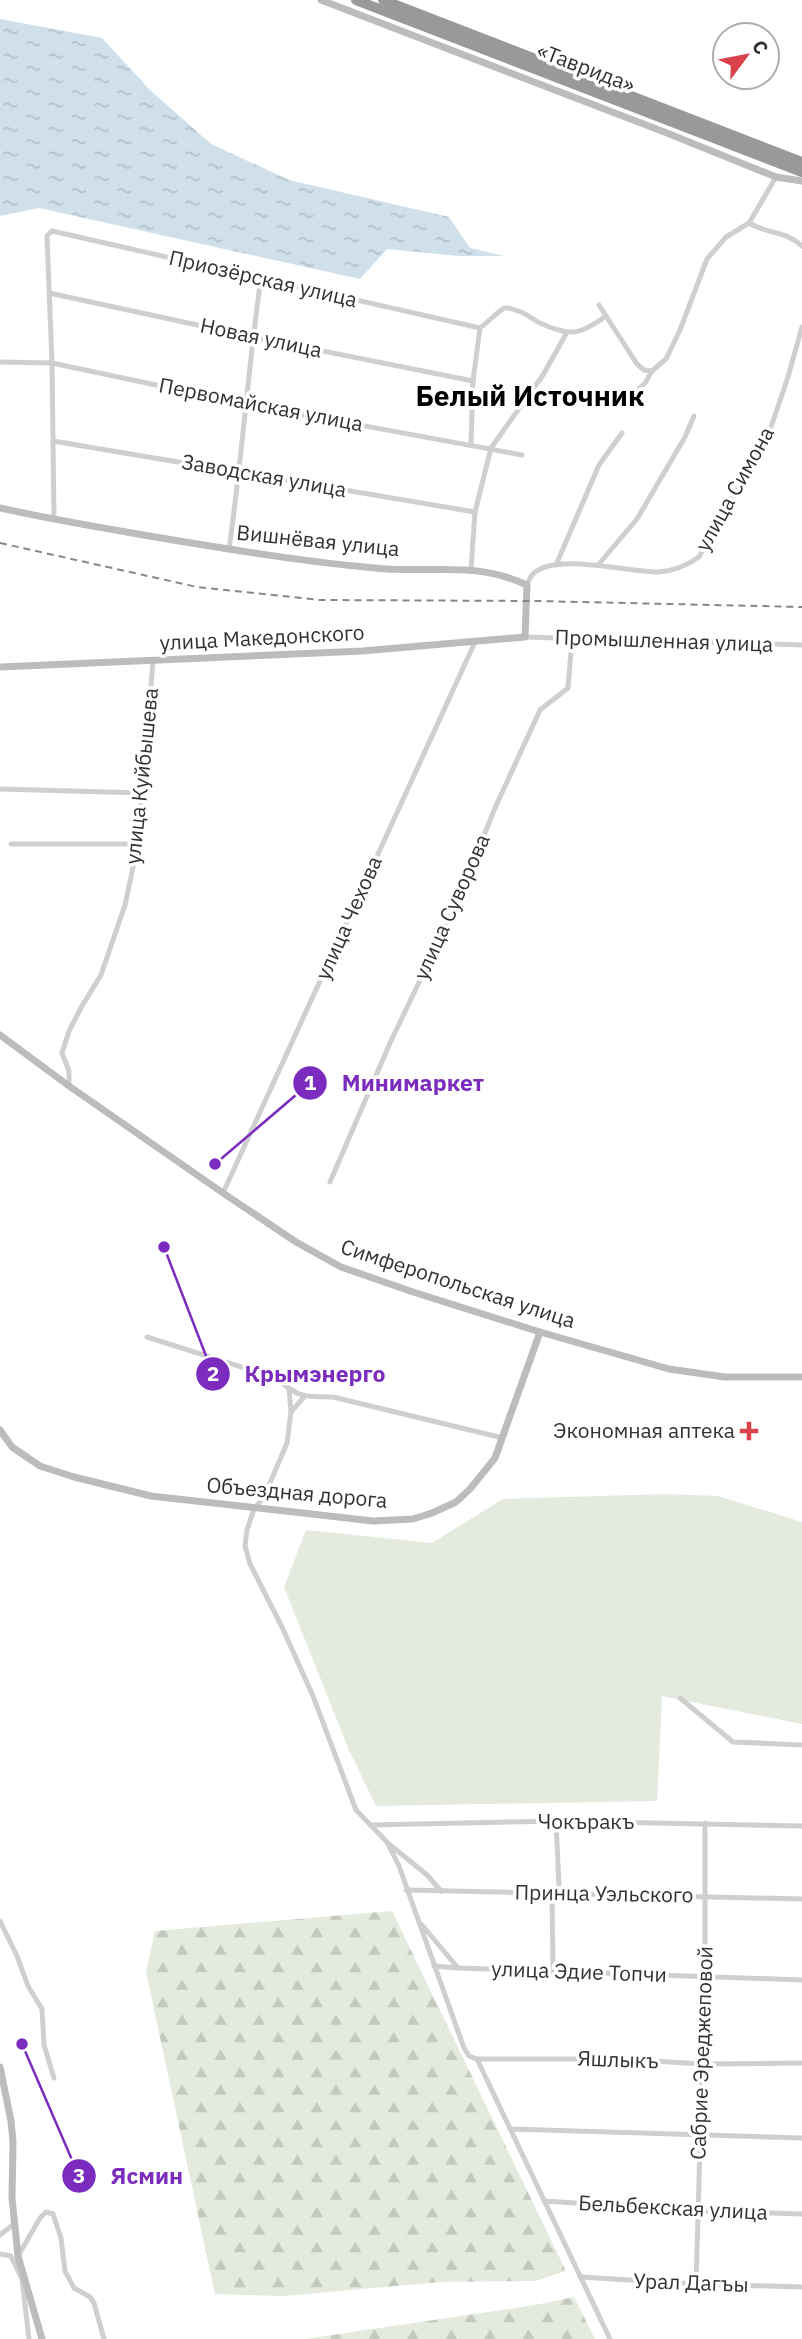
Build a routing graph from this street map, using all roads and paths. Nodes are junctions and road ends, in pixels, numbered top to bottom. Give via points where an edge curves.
1 (321, 0) edge
2 (356, 0) edge
3 (383, 0) edge
4 (802, 162) edge
5 (802, 172) edge
6 (776, 177) junction
7 (802, 181) edge
8 (749, 223) junction
9 (802, 246) edge
10 (261, 278) junction
11 (50, 293) junction
12 (599, 305) dead end
13 (606, 316) junction
14 (802, 327) edge
15 (480, 328) junction
16 (566, 334) junction
17 (253, 337) junction
18 (0, 362) edge
19 (52, 363) junction
20 (652, 371) junction
21 (473, 381) junction
22 (633, 394) dead end
23 (246, 404) junction
24 (694, 416) dead end
25 (622, 433) dead end
26 (53, 441) junction
27 (471, 445) junction
28 (491, 448) junction
29 (522, 455) dead end
30 (240, 472) junction
31 (0, 508) edge
32 (475, 512) junction
33 (54, 520) junction
34 (229, 549) junction
35 (556, 565) junction
36 (598, 565) junction
37 (471, 569) junction
38 (527, 585) junction
39 (525, 637) junction
40 (572, 639) junction
41 (475, 642) junction
42 (802, 646) edge
43 (153, 660) junction
44 (0, 667) edge
45 (0, 789) edge
46 (143, 793) junction
47 (11, 844) dead end
48 (138, 844) junction
49 (0, 1035) edge
50 (69, 1086) junction
51 (330, 1182) dead end
52 (223, 1193) junction
53 (540, 1332) junction
54 (147, 1337) dead end
55 (802, 1377) edge
56 (289, 1390) junction
57 (304, 1397) junction
58 (291, 1412) junction
59 (0, 1430) edge
60 (503, 1438) junction
61 (254, 1509) junction
62 (680, 1698) dead end
63 (802, 1745) edge
64 (556, 1821) junction
65 (705, 1823) junction
66 (370, 1825) junction
67 (802, 1826) edge
68 (387, 1842) junction
69 (406, 1890) junction
70 (441, 1891) junction
71 (552, 1894) junction
72 (706, 1896) junction
73 (802, 1899) edge
74 (0, 1921) edge
75 (419, 1922) junction
76 (433, 1966) junction
77 (458, 1968) junction
78 (553, 1970) junction
79 (705, 1976) junction
80 (802, 1980) edge
81 (477, 2060) junction
82 (802, 2063) edge
83 (702, 2064) junction
84 (0, 2067) edge
85 (54, 2078) dead end
86 (510, 2129) junction
87 (700, 2133) junction
88 (802, 2138) edge
89 (544, 2201) junction
90 (698, 2211) junction
91 (802, 2214) edge
92 (14, 2224) junction
93 (0, 2235) edge
94 (0, 2254) edge
95 (18, 2256) junction
96 (580, 2277) junction
97 (696, 2284) junction
98 (802, 2287) edge
99 (29, 2339) edge
100 (42, 2339) edge
101 (104, 2339) edge
102 (610, 2339) edge

1 - 6 main road
2 - 5 highway, «Таврида»
3 - 4 highway, «Таврида»
6 - 7 main road
6 - 8 street
8 - 9 street via 762,231 791,236
8 - 20 street via 726,237 706,259 680,330 666,359
10 - 11 street, Приозёрская улица via 52,231 47,236
10 - 15 street, Приозёрская улица
10 - 17 street
11 - 17 street, Новая улица
11 - 19 street
12 - 13 street
13 - 16 street via 587,329
13 - 20 street via 637,364
14 - 36 street, улица Симона via 769,433 699,558 684,567 658,572
15 - 16 street via 508,308
15 - 21 street
16 - 28 street
17 - 21 street, Новая улица
17 - 23 street
18 - 19 street, Первомайская улица
19 - 23 street, Первомайская улица
19 - 26 street
20 - 22 street
21 - 27 street
23 - 27 street, Первомайская улица
23 - 30 street
24 - 36 street via 637,519
25 - 35 street via 599,465
26 - 30 street, Заводская улица
26 - 33 street
27 - 28 street, Первомайская улица
28 - 29 street, Первомайская улица
28 - 32 street
30 - 32 street, Заводская улица
30 - 34 street
31 - 33 main road, Вишнёвая улица
32 - 37 street
33 - 34 main road, Вишнёвая улица
34 - 37 main road, Вишнёвая улица via 377,569
35 - 36 street, улица Симона
35 - 38 street via 531,575
37 - 38 main road, Вишнёвая улица via 506,575
38 - 39 main road
39 - 40 street, Промышленная улица
39 - 41 main road, улица Македонского
40 - 42 street, Промышленная улица
40 - 51 street, улица Суворова via 568,688 540,710
41 - 43 main road, улица Македонского
41 - 52 street, улица Чехова
43 - 44 main road, улица Македонского
43 - 46 street, улица Куйбышева
45 - 46 street
46 - 48 street, улица Куйбышева
47 - 48 street
48 - 50 street, улица Куйбышева via 125,905 101,975 73,1023 62,1053
49 - 50 main road, Симферопольская улица
50 - 52 main road, Симферопольская улица
52 - 53 main road, Симферопольская улица via 341,1267
53 - 55 main road, Симферопольская улица via 669,1369 725,1377
53 - 60 main road, Объездная дорога
54 - 56 street via 275,1378
56 - 57 street
56 - 58 street
57 - 58 street
57 - 60 street via 333,1397
58 - 61 street via 287,1443 264,1497
59 - 61 main road, Объездная дорога via 24,1457 74,1478 150,1496
60 - 61 main road, Объездная дорога via 495,1458 456,1502 413,1519 373,1521
61 - 66 street via 245,1546 250,1564 307,1684 350,1798
62 - 63 street via 733,1742
64 - 65 street, Чокъракъ
64 - 66 street, Чокъракъ
64 - 71 street via 559,1886
65 - 67 street, Чокъракъ
65 - 72 street, Сабрие Эреджеповой
66 - 68 street
68 - 69 street
68 - 70 street
69 - 70 street, Принца Уэльского
69 - 75 street
70 - 71 street, Принца Уэльского
71 - 72 street, Принца Уэльского
71 - 78 street
72 - 73 street, Принца Уэльского
72 - 79 street, Сабрие Эреджеповой
74 - 85 street via 42,2008 44,2045
75 - 76 street
75 - 77 street
76 - 77 street, улица Эдие Топчи
76 - 81 street via 464,2048
77 - 78 street, улица Эдие Топчи
78 - 79 street, улица Эдие Топчи
79 - 80 street, улица Эдие Топчи
79 - 83 street, Сабрие Эреджеповой
81 - 83 street, Яшлыкъ via 621,2059
81 - 86 street
82 - 83 street, Яшлыкъ
83 - 87 street, Сабрие Эреджеповой
84 - 92 main road via 11,2121
86 - 87 street
86 - 89 street
87 - 88 street
87 - 90 street, Сабрие Эреджеповой
89 - 90 street, Бельбекская улица
89 - 96 street
90 - 91 street, Бельбекская улица
90 - 97 street, Сабрие Эреджеповой
92 - 93 street
92 - 95 main road
94 - 99 street via 11,2256 22,2279
95 - 100 main road
95 - 101 street via 40,2218 46,2212 53,2214 65,2272 74,2288 93,2303
96 - 97 street, Урал Дагъы
96 - 102 street
97 - 98 street, Урал Дагъы

